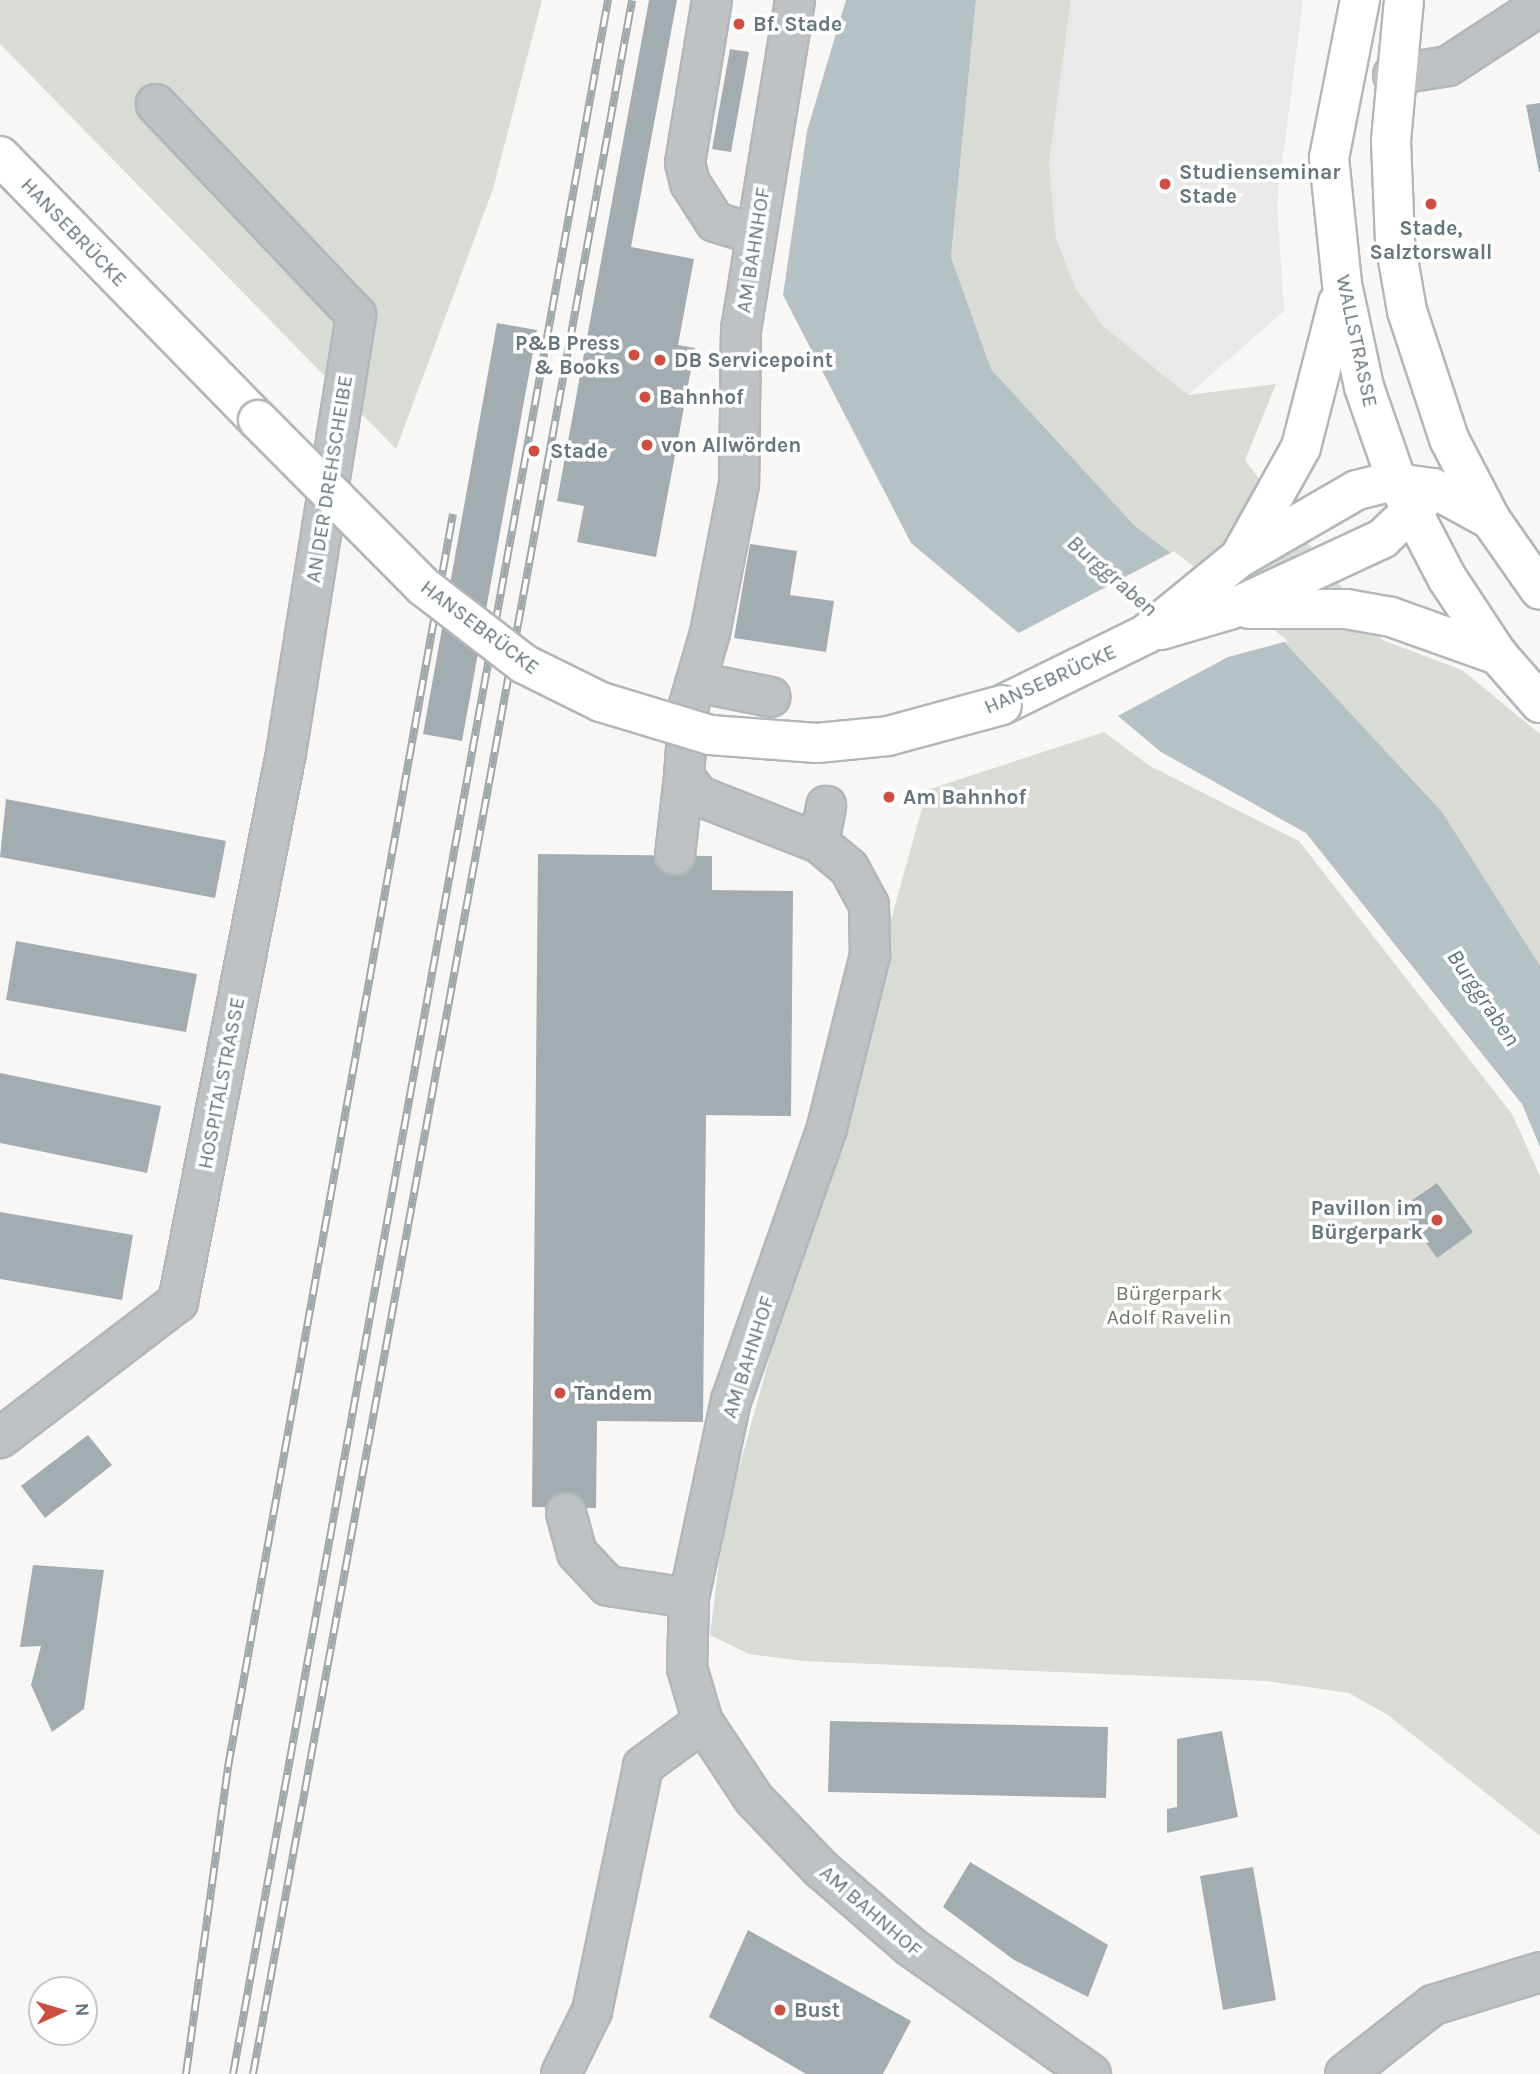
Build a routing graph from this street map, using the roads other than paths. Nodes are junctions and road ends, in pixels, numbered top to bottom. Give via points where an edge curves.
1 (712, 0) edge
2 (795, 0) edge
3 (1360, 0) edge
4 (1404, 0) edge
5 (1540, 6) edge
6 (1393, 75) junction
7 (156, 104) dead end
8 (0, 156) edge
9 (754, 234) junction
10 (1342, 284) junction
11 (1449, 439) junction
12 (1414, 495) junction
13 (1491, 520) junction
14 (1239, 558) junction
15 (1540, 590) edge
16 (1229, 610) junction
17 (1146, 634) junction
18 (303, 643) joint
19 (1498, 655) junction
20 (696, 682) junction
21 (771, 697) dead end
22 (1540, 703) edge
23 (684, 777) junction
24 (826, 806) dead end
25 (819, 843) junction
26 (675, 855) dead end
27 (0, 1438) edge
28 (566, 1513) dead end
29 (689, 1598) junction
30 (703, 1722) junction
31 (1540, 1972) edge
32 (561, 2074) edge
33 (1091, 2074) edge
34 (1345, 2074) edge

1 - 9 street via 685,163 690,183 715,222
2 - 9 street, AM BAHNHOF
3 - 10 main road, WALLSTRASSE via 1329,158
4 - 6 main road
5 - 6 street via 1448,66
6 - 11 main road via 1399,273
7 - 18 street, AN DER DREHSCHEIBE via 356,315
8 - 17 main road, HANSEBRÜCKE, bridge via 424,587 524,664 601,702 710,735 817,743 888,736 1002,705
9 - 20 street, AM BAHNHOF via 741,328 739,484
10 - 12 main road, WALLSTRASSE via 1364,387
10 - 14 main road, HANSEBRÜCKE via 1301,447
11 - 12 main road
11 - 13 main road
12 - 13 main road
12 - 14 main road, HANSEBRÜCKE via 1365,488
12 - 16 main road, HANSEBRÜCKE via 1357,552
12 - 19 main road, WALLSTRASSE
13 - 15 main road
14 - 17 main road, HANSEBRÜCKE
16 - 17 main road, HANSEBRÜCKE
16 - 19 main road, HANSEBRÜCKE via 1346,609 1391,617
18 - 27 street, HOSPITALSTRASSE via 178,1302
19 - 22 main road, WALLSTRASSE
20 - 21 street
20 - 23 street, AM BAHNHOF
23 - 25 street, AM BAHNHOF via 699,796
23 - 26 street
24 - 25 street
25 - 29 street, AM BAHNHOF via 849,868 869,905 870,955 827,1128 731,1400
28 - 29 street via 577,1553 608,1586
29 - 30 street, AM BAHNHOF via 687,1668
30 - 32 street via 643,1766 592,2011
30 - 33 street, AM BAHNHOF via 754,1799 821,1869 911,1947
31 - 34 street via 1433,2005

